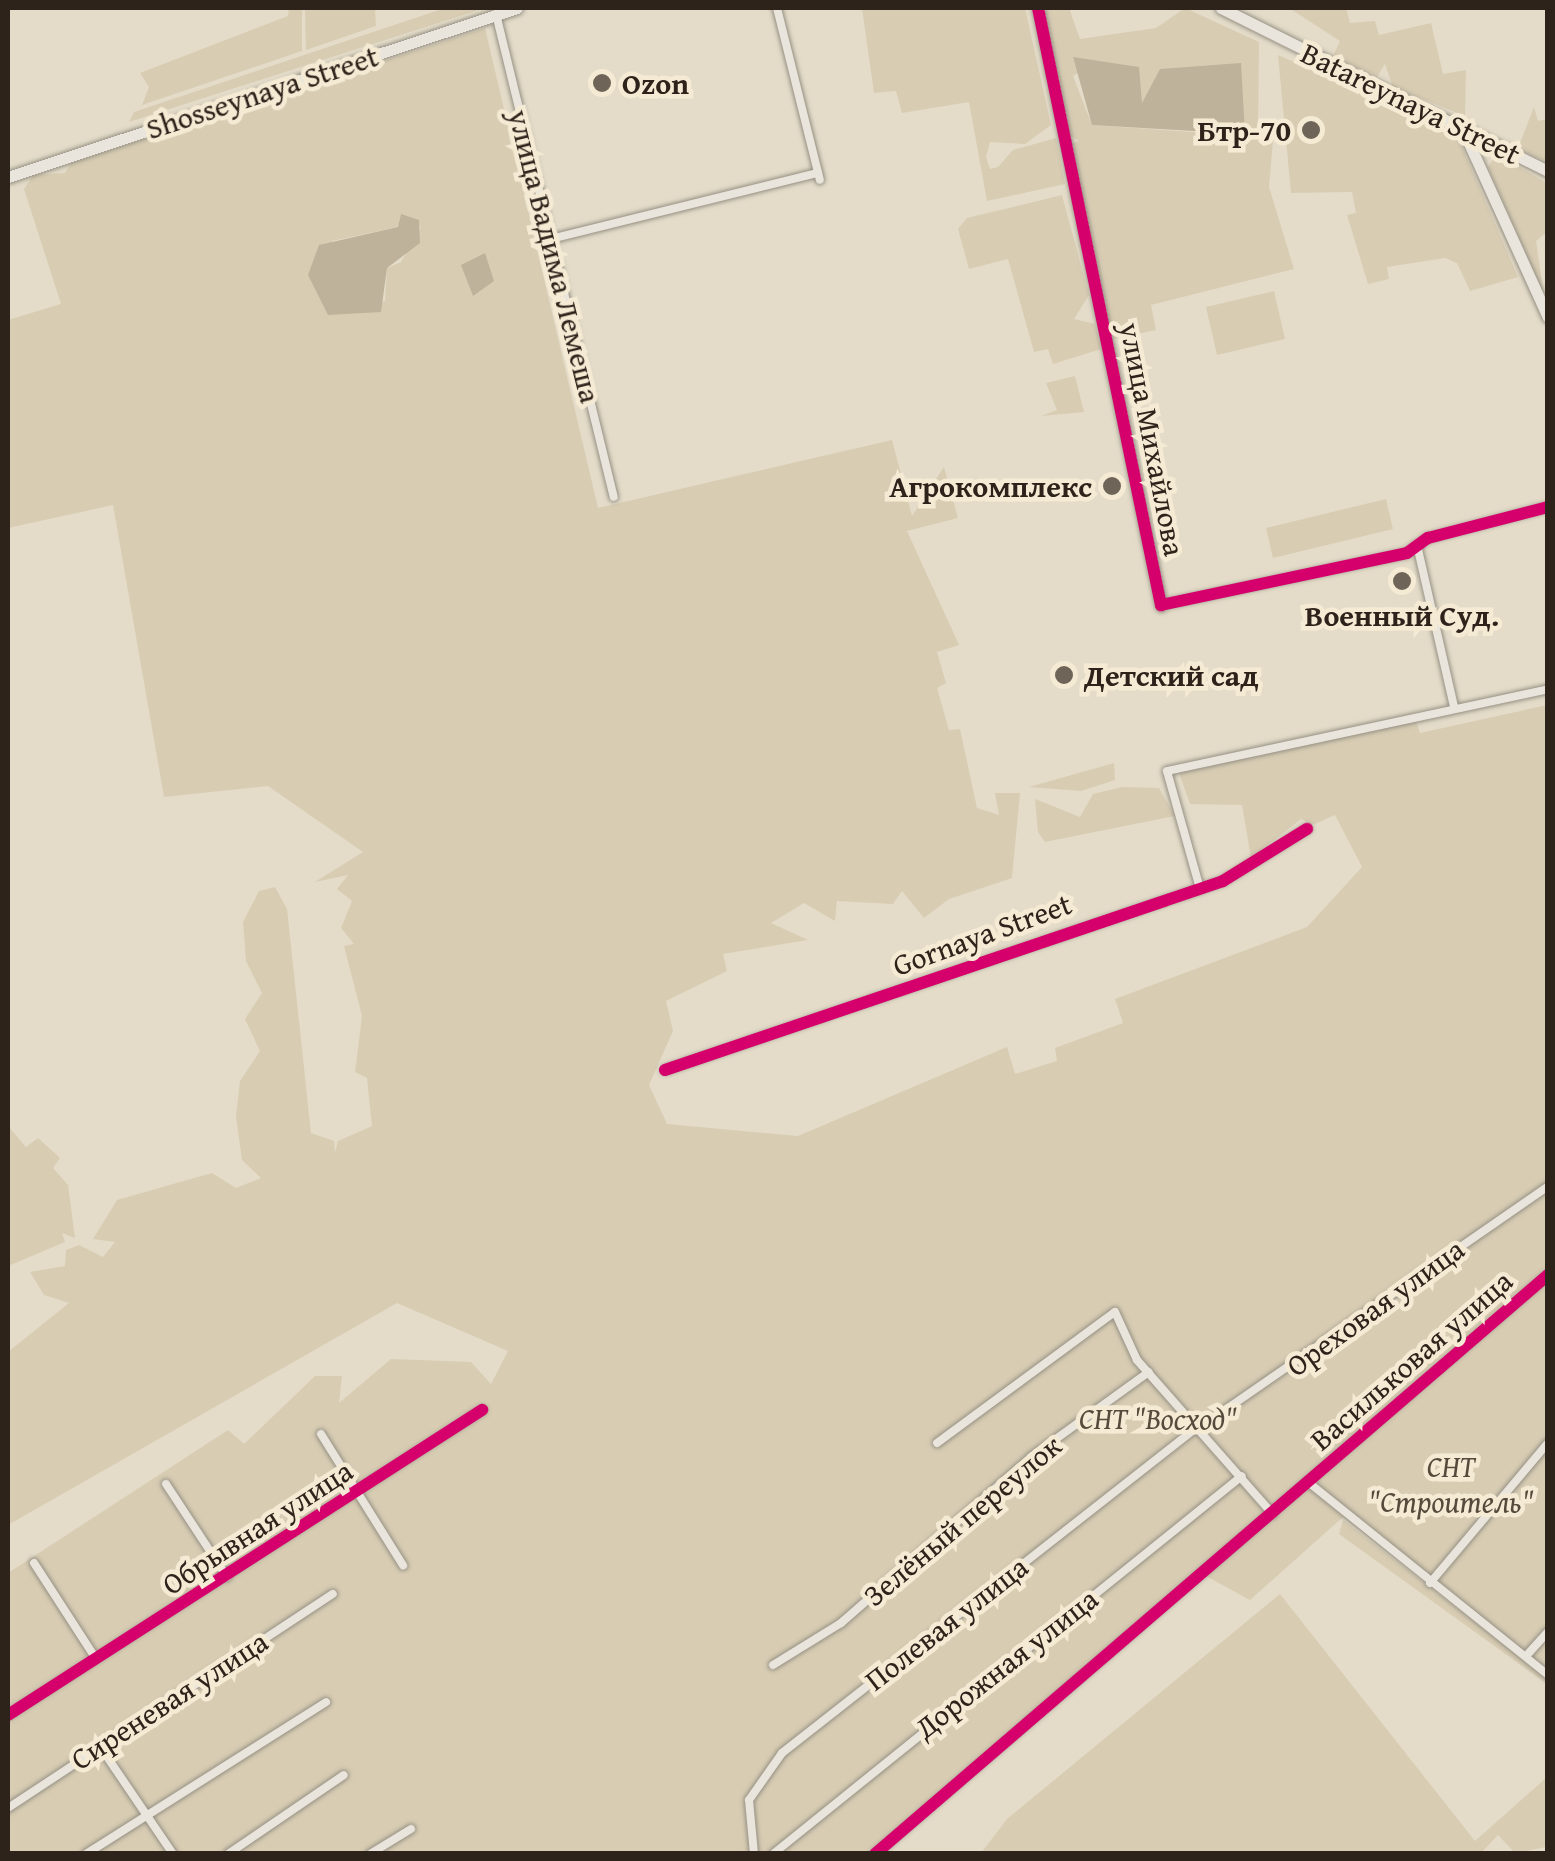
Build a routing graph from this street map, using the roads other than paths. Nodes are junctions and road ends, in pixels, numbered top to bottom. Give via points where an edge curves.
1 (517, 8) edge
2 (777, 8) edge
3 (1038, 8) edge
4 (1221, 8) edge
5 (496, 14) junction
6 (1464, 130) junction
7 (1548, 171) edge
8 (8, 178) edge
9 (551, 240) junction
10 (1548, 317) edge
11 (614, 497) dead end
12 (1548, 507) edge
13 (1417, 545) junction
14 (1162, 605) joint
15 (1548, 689) edge
16 (1454, 706) junction
17 (1307, 829) dead end
18 (1199, 885) junction
19 (665, 1070) dead end
20 (1548, 1186) edge
21 (1548, 1275) edge
22 (1149, 1372) junction
23 (482, 1410) dead end
24 (1201, 1426) junction
25 (322, 1434) dead end
26 (937, 1443) dead end
27 (1548, 1443) edge
28 (1242, 1476) junction
29 (1308, 1482) junction
30 (166, 1484) dead end
31 (358, 1490) junction
32 (1273, 1514) junction
33 (34, 1563) dead end
34 (403, 1566) dead end
35 (227, 1577) junction
36 (1430, 1583) junction
37 (332, 1594) dead end
38 (1548, 1632) edge
39 (1527, 1655) junction
40 (96, 1659) junction
41 (773, 1665) dead end
42 (1548, 1675) edge
43 (326, 1702) dead end
44 (8, 1714) edge
45 (99, 1744) junction
46 (344, 1775) dead end
47 (8, 1808) edge
48 (145, 1815) junction
49 (411, 1828) dead end
50 (86, 1854) edge
51 (173, 1854) edge
52 (228, 1854) edge
53 (370, 1854) edge
54 (754, 1854) edge
55 (773, 1854) edge
56 (875, 1854) edge

1 - 5 main road, Shosseynaya Street
2 - 9 street via 819,177
3 - 14 main road, улица Михайлова
4 - 6 main road, Batareynaya Street
5 - 8 main road, Shosseynaya Street
5 - 9 street, улица Вадима Лемеша
6 - 7 main road, Batareynaya Street
6 - 10 main road
9 - 11 street, улица Вадима Лемеша
12 - 13 street, улица Михайлова
13 - 14 street, улица Михайлова
13 - 16 street
15 - 16 street
16 - 18 street via 1167,771
17 - 18 street, Gornaya Street via 1254,865
18 - 19 street, Gornaya Street
20 - 24 street, Ореховая улица
21 - 29 street, Васильковая улица
22 - 24 street
22 - 26 street via 1115,1312
22 - 41 street, Зелёный переулок via 1031,1457 841,1622
23 - 31 street, Обрывная улица
24 - 28 street
24 - 54 street, Полевая улица via 782,1754 749,1800
25 - 31 street
27 - 36 street
28 - 32 street
28 - 55 street, Дорожная улица
29 - 32 street, Васильковая улица
29 - 36 street
30 - 35 street
31 - 34 street
31 - 35 street, Обрывная улица
32 - 56 street, Дорожная улица
33 - 40 street
35 - 40 street, Обрывная улица
36 - 39 street
37 - 45 street, Сиреневая улица
38 - 39 street
39 - 42 street
40 - 44 street, Обрывная улица
43 - 48 street
45 - 47 street, Сиреневая улица
45 - 48 street
46 - 52 street
48 - 50 street
48 - 51 street
49 - 53 street

